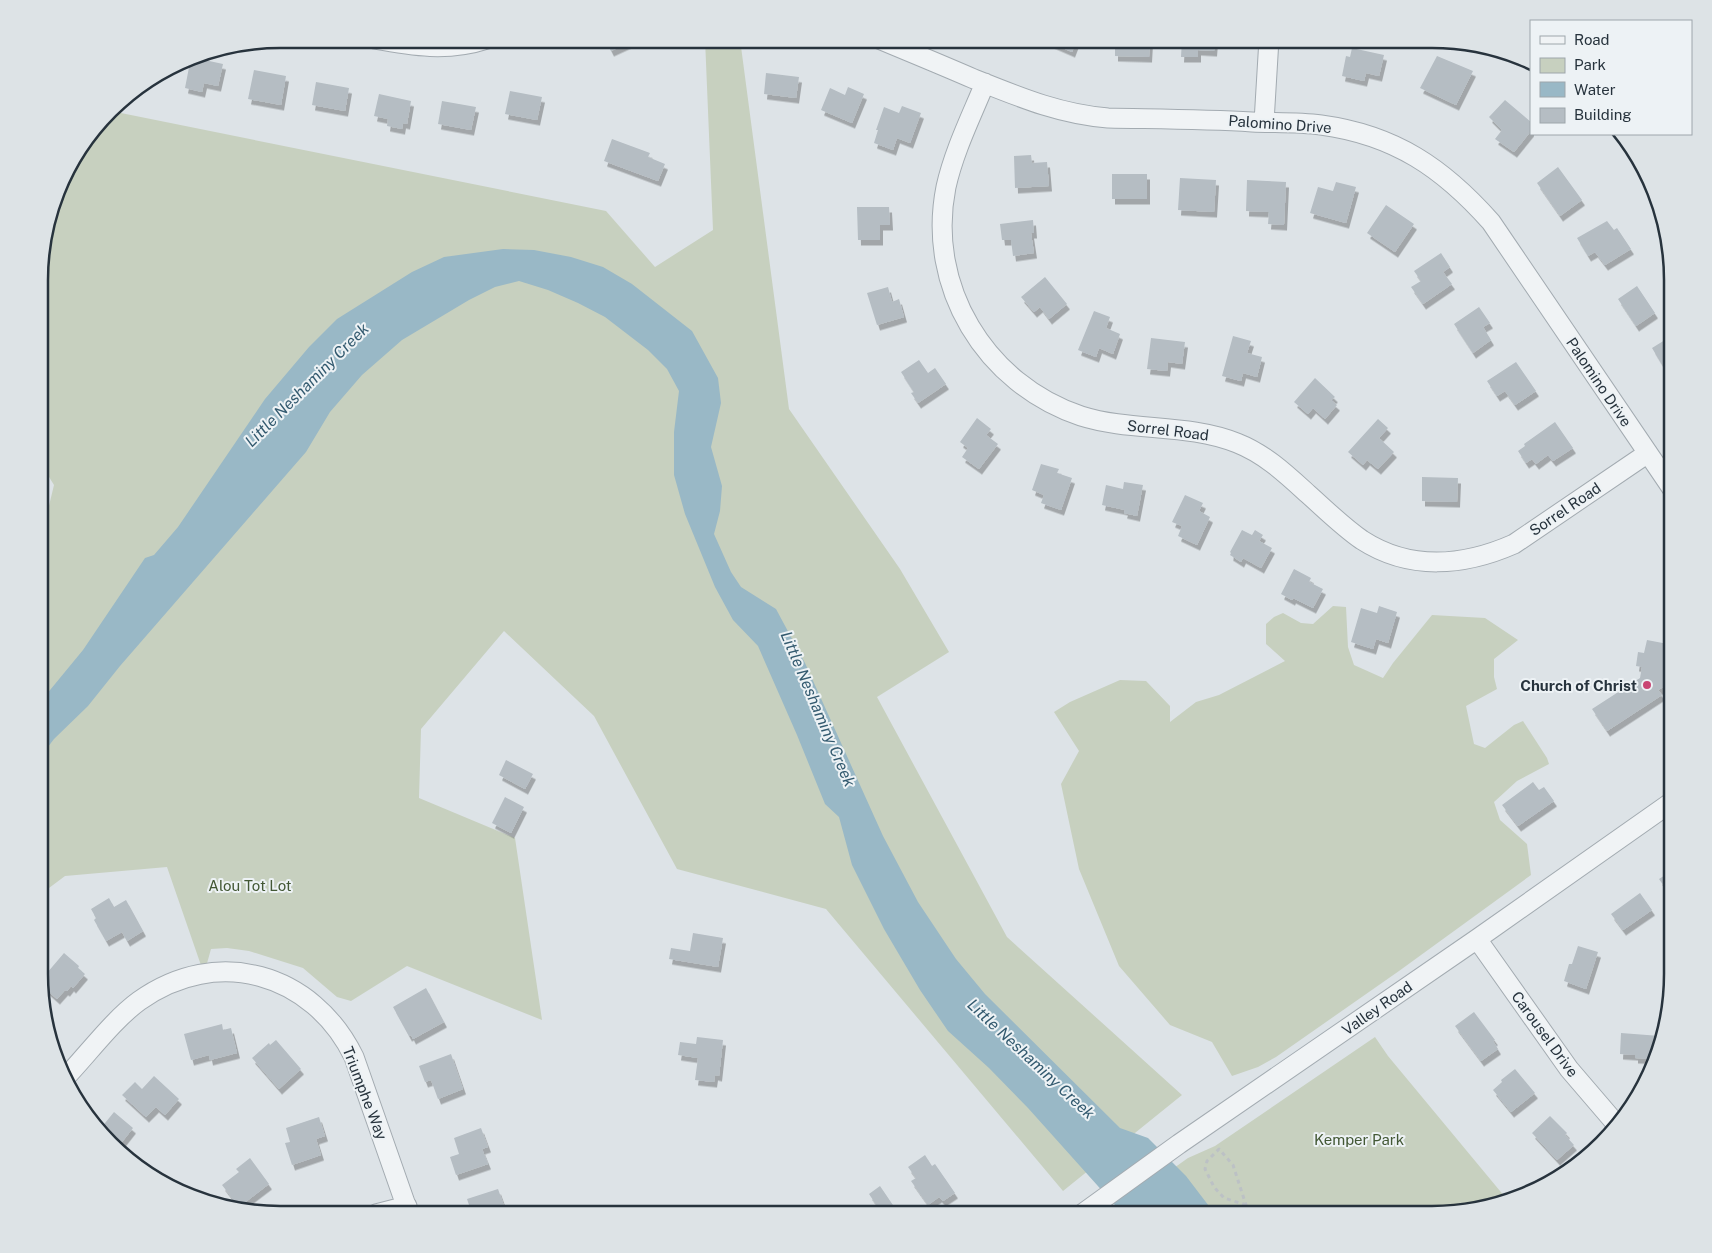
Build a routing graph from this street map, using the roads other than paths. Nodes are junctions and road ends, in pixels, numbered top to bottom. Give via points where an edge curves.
1 (900, 48) edge
2 (1268, 48) edge
3 (985, 83) junction
4 (1264, 122) junction
5 (1648, 453) junction
6 (1664, 477) edge
7 (1664, 807) edge
8 (1477, 939) junction
9 (70, 1074) edge
10 (1613, 1120) edge
11 (407, 1206) edge
12 (1092, 1206) edge

1 - 3 street, Palomino Drive
2 - 4 street
3 - 4 street, Palomino Drive via 1054,110 1090,116
3 - 5 street, Sorrel Road via 946,187 942,235 944,260 958,306 986,349 1024,387 1051,403 1080,416 1110,423 1192,431 1238,443 1279,468 1364,541 1392,554 1430,562 1473,559 1514,544
4 - 5 street, Palomino Drive via 1345,129 1379,139 1441,172 1491,222
5 - 6 street, Palomino Drive
7 - 8 street, Valley Road
8 - 10 street, Carousel Drive via 1569,1069
8 - 12 street, Valley Road
9 - 11 street, Triumphe Way via 138,1002 176,981 214,973 236,973 276,982 292,989 324,1012 347,1044

